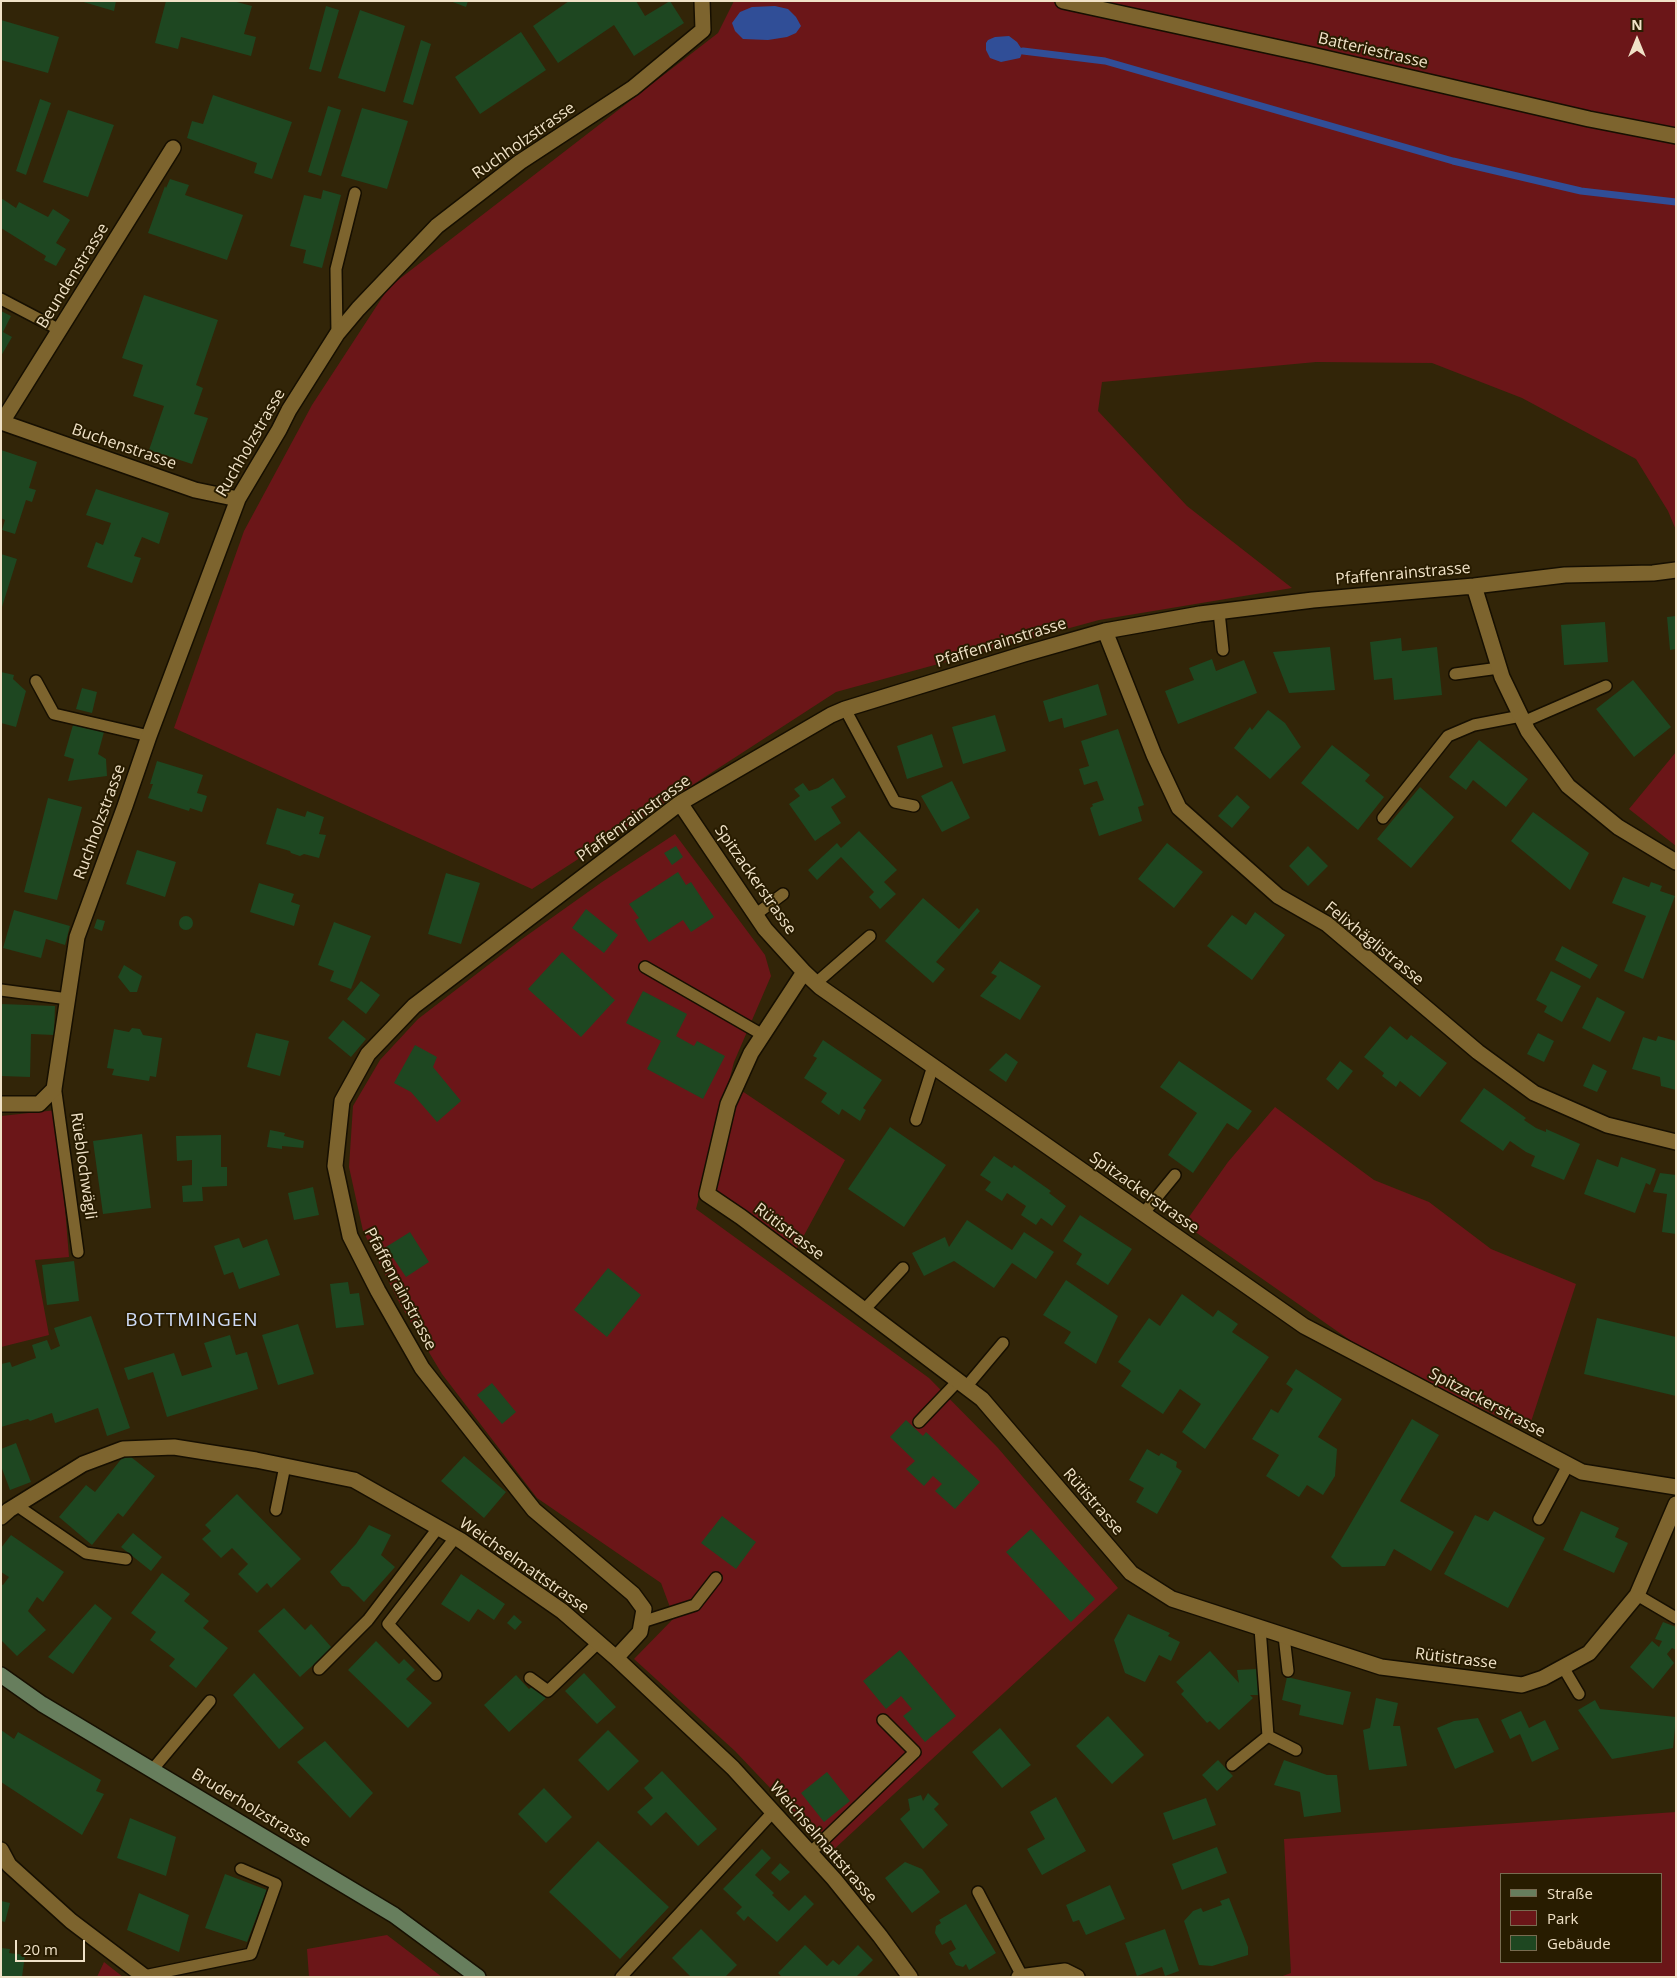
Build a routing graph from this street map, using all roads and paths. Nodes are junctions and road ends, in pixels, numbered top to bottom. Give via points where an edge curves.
1 (702, 1) edge
2 (1063, 1) edge
3 (1676, 136) edge
4 (173, 148) dead end
5 (355, 194) dead end
6 (1, 299) edge
7 (60, 330) junction
8 (338, 334) junction
9 (2, 422) edge
10 (238, 499) junction
11 (1676, 570) edge
12 (1474, 586) junction
13 (1219, 612) junction
14 (1105, 631) junction
15 (1223, 650) dead end
16 (1499, 668) junction
17 (1455, 674) dead end
18 (36, 681) dead end
19 (1606, 686) dead end
20 (845, 710) junction
21 (1522, 719) junction
22 (149, 736) junction
23 (680, 803) junction
24 (914, 806) dead end
25 (1383, 818) dead end
26 (1676, 862) edge
27 (784, 894) dead end
28 (755, 915) junction
29 (870, 936) dead end
30 (646, 967) dead end
31 (804, 972) junction
32 (816, 983) junction
33 (1, 990) edge
34 (68, 999) junction
35 (763, 1035) junction
36 (932, 1066) junction
37 (55, 1084) junction
38 (1, 1104) edge
39 (916, 1120) dead end
40 (1676, 1142) edge
41 (1175, 1175) dead end
42 (1143, 1214) junction
43 (78, 1252) dead end
44 (903, 1268) dead end
45 (864, 1310) junction
46 (1003, 1343) dead end
47 (962, 1384) junction
48 (918, 1422) dead end
49 (1568, 1465) junction
50 (285, 1466) junction
51 (1676, 1487) edge
52 (1676, 1504) edge
53 (16, 1505) junction
54 (276, 1510) dead end
55 (1, 1516) edge
56 (1539, 1519) dead end
57 (438, 1528) junction
58 (455, 1538) junction
59 (126, 1560) dead end
60 (716, 1578) dead end
61 (1636, 1595) junction
62 (1676, 1618) edge
63 (642, 1622) junction
64 (1260, 1628) junction
65 (1284, 1636) junction
66 (598, 1643) junction
67 (616, 1658) junction
68 (1563, 1667) junction
69 (320, 1669) dead end
70 (1288, 1671) dead end
71 (436, 1675) dead end
72 (1, 1676) edge
73 (530, 1678) dead end
74 (1579, 1694) dead end
75 (210, 1701) dead end
76 (883, 1720) dead end
77 (1268, 1736) junction
78 (1296, 1750) dead end
79 (1232, 1765) dead end
80 (154, 1770) junction
81 (773, 1812) junction
82 (1, 1850) edge
83 (810, 1853) junction
84 (241, 1869) dead end
85 (978, 1892) dead end
86 (144, 1976) edge
87 (1021, 1976) edge
88 (478, 1977) edge
89 (621, 1977) edge
90 (910, 1977) edge
91 (1077, 1977) edge

1 - 8 street, Ruchholzstrasse via 702,30 633,88 520,162 437,226
2 - 3 street, Batteriestrasse
4 - 7 street, Beundenstrasse
5 - 8 lane via 336,269
6 - 7 lane
7 - 9 street, Beundenstrasse
8 - 10 street, Ruchholzstrasse via 289,410
9 - 10 street, Buchenstrasse via 195,490
10 - 22 street, Ruchholzstrasse
11 - 12 street, Pfaffenrainstrasse via 1565,575
12 - 13 street, Pfaffenrainstrasse
12 - 16 street
13 - 14 street, Pfaffenrainstrasse
13 - 15 lane
14 - 20 street, Pfaffenrainstrasse
14 - 40 street, Felixhäglistrasse via 1154,755 1180,808 1226,850 1278,896 1327,924 1478,1052 1534,1094 1607,1126
16 - 17 lane
16 - 21 street
18 - 22 lane via 54,714
19 - 21 lane
20 - 23 street, Pfaffenrainstrasse via 831,715
20 - 24 lane via 895,802
21 - 25 lane via 1474,725 1448,736
21 - 26 street via 1568,786 1618,826
22 - 34 street, Ruchholzstrasse via 77,937
23 - 28 street, Spitzackerstrasse
23 - 63 street, Pfaffenrainstrasse via 414,1006 368,1054 342,1101 335,1166 350,1236 422,1368 534,1510 633,1594 644,1610
27 - 28 lane
28 - 31 street, Spitzackerstrasse
29 - 32 lane
30 - 35 lane
31 - 32 street, Spitzackerstrasse
31 - 35 street, Rütistrasse
32 - 36 street, Spitzackerstrasse
33 - 34 lane
34 - 37 street, Ruchholzstrasse
35 - 45 street, Rütistrasse via 751,1053 728,1104 707,1194
36 - 39 lane
36 - 42 street, Spitzackerstrasse
37 - 38 street, Ruchholzstrasse via 39,1104
37 - 43 lane, Rüeblochwägli
41 - 42 lane
42 - 49 street, Spitzackerstrasse via 1304,1326
44 - 45 lane
45 - 47 street, Rütistrasse
46 - 47 lane
47 - 48 lane
47 - 64 street, Rütistrasse via 982,1399 1130,1573 1172,1599
49 - 51 street, Spitzackerstrasse via 1582,1472
49 - 56 lane
50 - 53 street, Weichselmattstrasse via 174,1447 123,1449 83,1464
50 - 54 lane
50 - 57 street, Weichselmattstrasse via 354,1480
52 - 61 street, Rütistrasse
53 - 55 street, Weichselmattstrasse
53 - 59 lane via 86,1553
57 - 58 street, Weichselmattstrasse
57 - 69 lane via 368,1620
58 - 66 street, Weichselmattstrasse via 562,1611
58 - 71 lane via 388,1624
60 - 63 lane via 695,1605
61 - 62 lane
61 - 68 street, Rütistrasse via 1590,1653
63 - 67 street via 640,1632
64 - 65 street, Rütistrasse
64 - 77 lane
65 - 68 street, Rütistrasse via 1381,1667 1522,1685
65 - 70 lane
66 - 67 street, Weichselmattstrasse
66 - 73 lane via 548,1691
67 - 81 street, Weichselmattstrasse via 733,1768
68 - 74 lane
72 - 80 main road, Bruderholzstrasse
75 - 80 lane
76 - 83 lane via 915,1752
77 - 78 lane
77 - 79 lane
80 - 88 main road, Bruderholzstrasse via 394,1915
81 - 83 street, Weichselmattstrasse
81 - 89 lane
82 - 86 street via 9,1866 71,1920
83 - 90 street, Weichselmattstrasse
84 - 86 lane via 276,1884 251,1954
85 - 87 lane
87 - 91 street via 1065,1971

